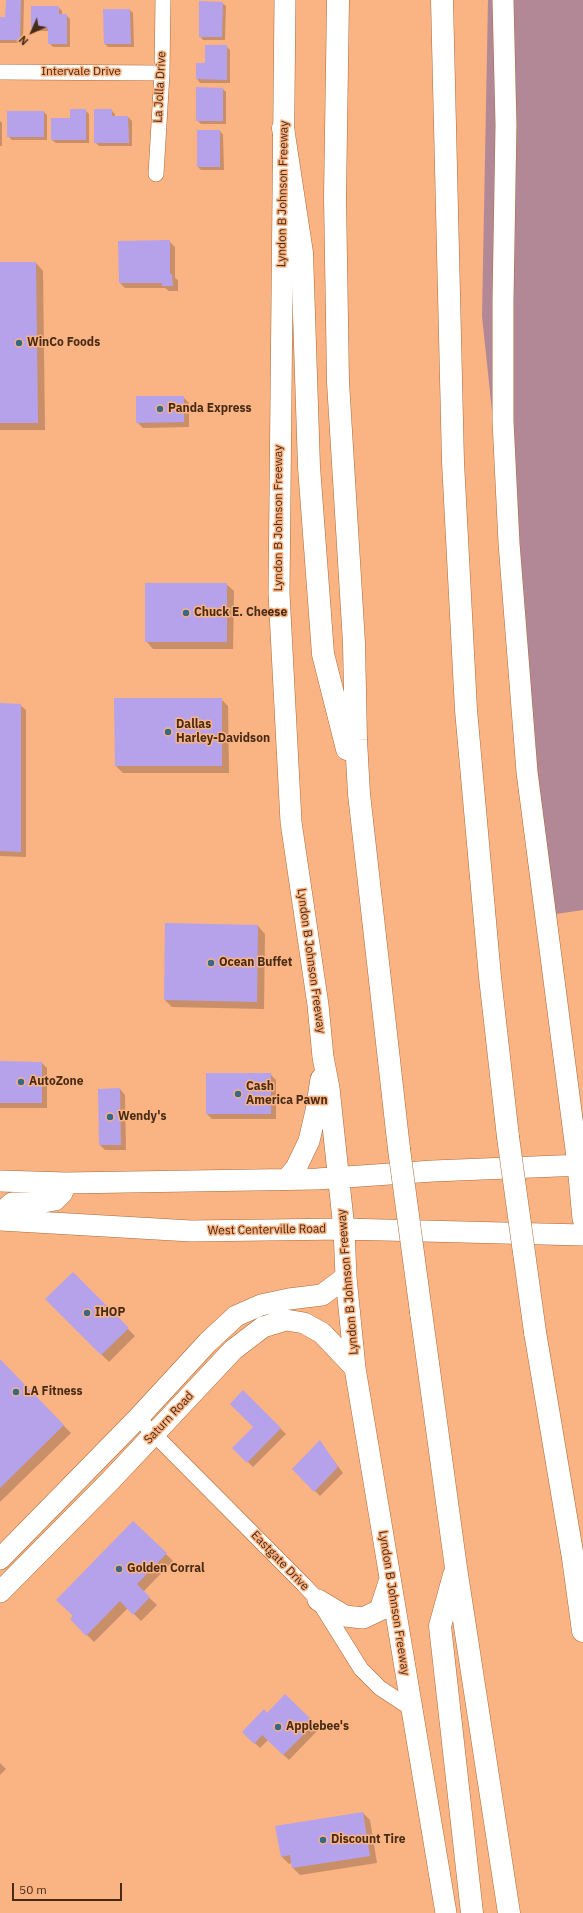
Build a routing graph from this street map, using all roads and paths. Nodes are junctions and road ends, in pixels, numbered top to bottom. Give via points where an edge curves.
1 (163, 0) edge
2 (285, 0) edge
3 (338, 0) edge
4 (442, 0) edge
5 (503, 0) edge
6 (0, 72) edge
7 (162, 73) junction
8 (283, 128) junction
9 (156, 174) dead end
10 (359, 794) junction
11 (323, 1056) junction
12 (581, 1165) edge
13 (338, 1178) junction
14 (286, 1179) junction
15 (0, 1181) edge
16 (66, 1183) junction
17 (0, 1214) edge
18 (583, 1219) edge
19 (0, 1220) edge
20 (344, 1229) junction
21 (583, 1235) edge
22 (346, 1277) junction
23 (355, 1368) junction
24 (138, 1418) junction
25 (154, 1434) junction
26 (0, 1559) edge
27 (456, 1568) junction
28 (390, 1580) junction
29 (0, 1592) edge
30 (318, 1600) junction
31 (583, 1631) edge
32 (412, 1710) junction
33 (446, 1913) edge
34 (472, 1913) edge
35 (509, 1913) edge

1 - 7 street, La Jolla Drive
2 - 8 main road, Lyndon B Johnson Freeway
3 - 10 highway via 335,197 338,382 354,643
4 - 31 highway, bridge via 453,462 466,710 490,977 508,1137 535,1332
5 - 12 main road via 506,125 503,421 509,543 527,772
6 - 7 street, Intervale Drive
7 - 9 street, La Jolla Drive
8 - 10 highway via 302,253 309,467 323,654
8 - 11 main road, Lyndon B Johnson Freeway via 279,594 291,822
10 - 27 highway, bridge via 399,1149
11 - 13 main road, Lyndon B Johnson Freeway via 329,1088
11 - 14 main road via 316,1112 309,1141 296,1168
12 - 13 main road
12 - 18 main road
13 - 14 main road
13 - 20 main road, Lyndon B Johnson Freeway
14 - 16 main road
15 - 16 main road
16 - 17 main road via 62,1194 55,1200 12,1203
19 - 20 main road, West Centerville Road via 191,1231
20 - 21 main road, West Centerville Road
20 - 22 main road, Lyndon B Johnson Freeway
22 - 23 main road, Lyndon B Johnson Freeway
22 - 24 main road, Saturn Road via 322,1295 261,1305 236,1316 208,1342
23 - 25 main road, Saturn Road via 322,1333 304,1323 286,1320 263,1327 233,1350
23 - 28 main road, Lyndon B Johnson Freeway
24 - 25 street, Eastgate Drive
24 - 26 main road, Saturn Road
25 - 29 main road, Saturn Road
25 - 30 street, Eastgate Drive
27 - 34 highway via 440,1626
27 - 35 highway
28 - 30 main road via 380,1610 363,1618 345,1616
28 - 32 main road, Lyndon B Johnson Freeway
30 - 32 street, Eastgate Drive via 361,1670 380,1688
32 - 33 main road, Lyndon B Johnson Freeway

